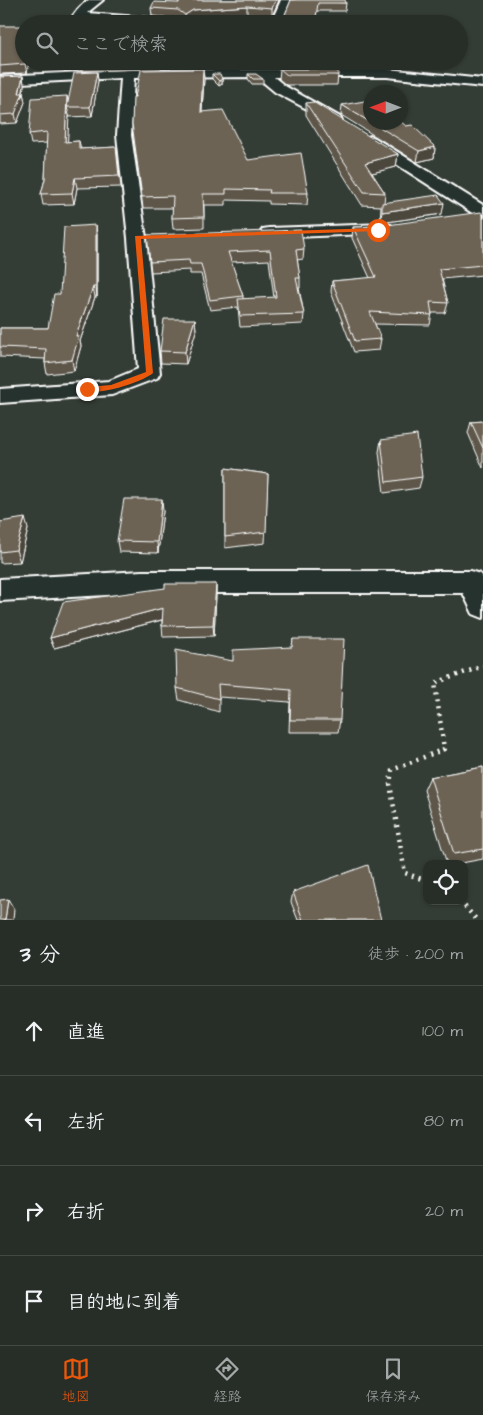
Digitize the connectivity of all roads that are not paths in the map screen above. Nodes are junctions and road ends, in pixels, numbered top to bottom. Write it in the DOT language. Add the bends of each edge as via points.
graph roads {
  1 [pos="97,0"];
  2 [pos="288,0"];
  3 [pos="80,15"];
  4 [pos="280,15"];
  5 [pos="205,70"];
  6 [pos="264,70"];
  7 [pos="324,70"];
  8 [pos="128,74"];
  9 [pos="0,80"];
  10 [pos="483,83"];
  11 [pos="477,215"];
  12 [pos="406,226"];
  13 [pos="256,234"];
  14 [pos="0,396"];
  15 [pos="0,590"];
  16 [pos="483,606"];
  1 -- 3 [label="street"];
  2 -- 4 [label="street"];
  5 -- 8 [label="street"];
  6 -- 11 [label="street" via="280,89 351,130"];
  7 -- 10 [label="street"];
  8 -- 9 [label="street"];
  8 -- 14 [label="street" via="124,135 147,237 150,373 112,388"];
  12 -- 13 [label="street" via="378,230"];
  15 -- 16 [label="street" via="142,582 470,582"];
}
